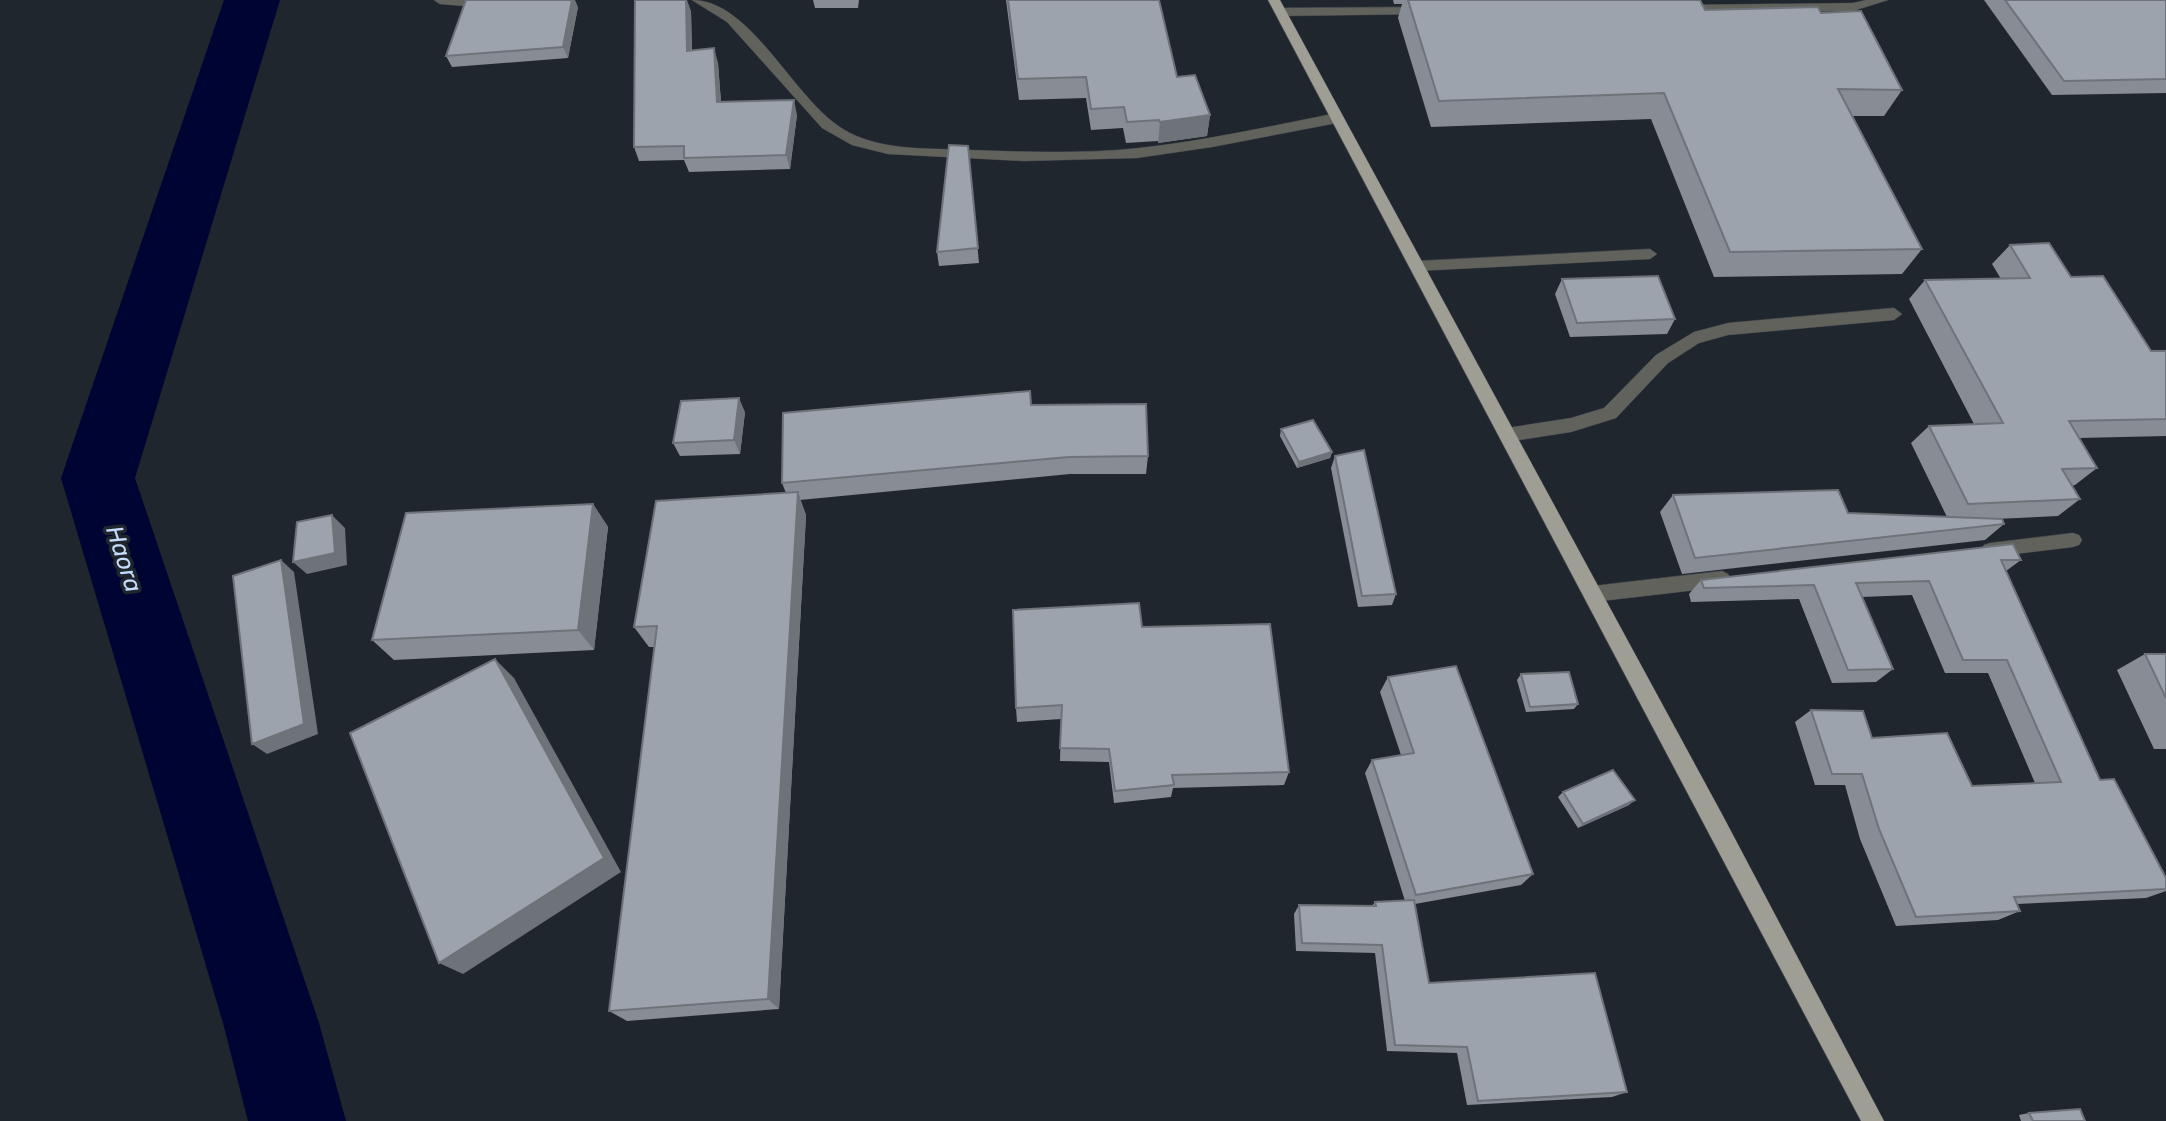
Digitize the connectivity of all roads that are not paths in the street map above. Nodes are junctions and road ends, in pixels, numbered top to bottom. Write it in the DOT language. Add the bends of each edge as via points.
graph roads {
  1 [pos="440,0"];
  2 [pos="698,0"];
  3 [pos="1882,0"];
  4 [pos="503,5"];
  5 [pos="1277,6"];
  6 [pos="1672,9"];
  7 [pos="1434,11"];
  8 [pos="1337,118"];
  9 [pos="1650,254"];
  10 [pos="1417,266"];
  11 [pos="1894,314"];
  12 [pos="1507,435"];
  13 [pos="2073,540"];
  14 [pos="1977,551"];
  15 [pos="1744,577"];
  16 [pos="1593,594"];
  17 [pos="1872,1121"];
  1 -- 4 [label="street"];
  2 -- 8 [label="street" via="732,19 839,135 877,148 1016,156 1101,155 1176,147"];
  3 -- 6 [label="street" via="1853,7"];
  5 -- 7 [label="street"];
  5 -- 8 [label="main road"];
  8 -- 10 [label="main road"];
  9 -- 10 [label="street"];
  10 -- 12 [label="main road"];
  11 -- 12 [label="street" via="1728,329 1694,338 1662,359 1609,413 1571,425"];
  12 -- 16 [label="main road"];
  13 -- 14 [label="street"];
  15 -- 16 [label="street"];
  16 -- 17 [label="main road"];
}
